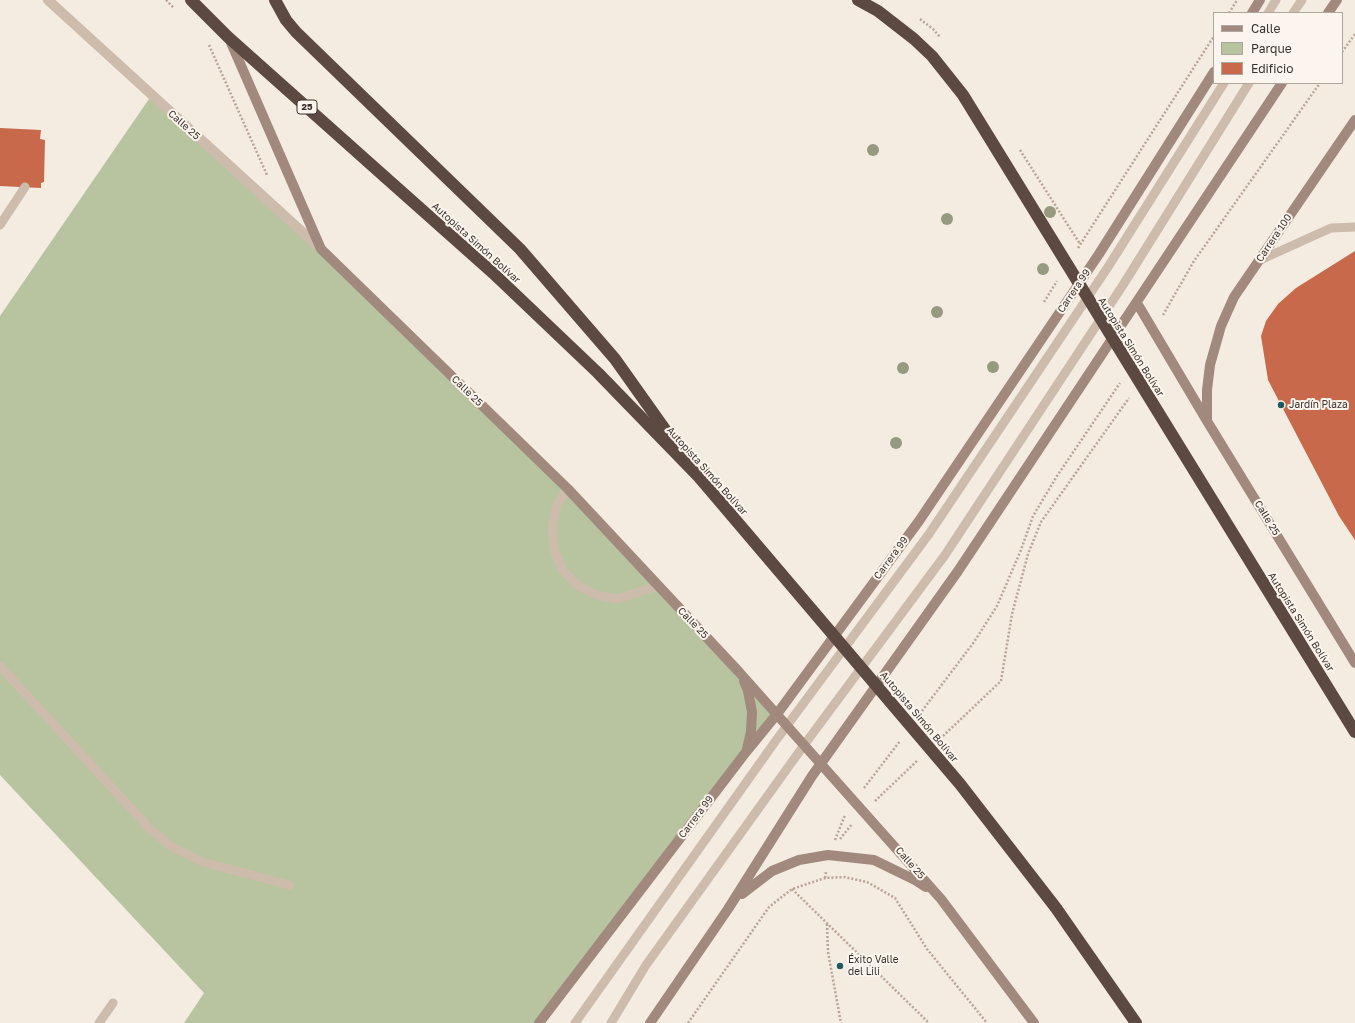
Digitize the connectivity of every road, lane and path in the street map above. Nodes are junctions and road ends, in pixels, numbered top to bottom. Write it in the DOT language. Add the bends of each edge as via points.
graph roads {
  1 [pos="48,0"];
  2 [pos="166,0"];
  3 [pos="191,0"];
  4 [pos="275,0"];
  5 [pos="858,0"];
  6 [pos="1237,0"];
  7 [pos="1260,0"];
  8 [pos="1276,0"];
  9 [pos="1302,0"];
  10 [pos="1337,0"];
  11 [pos="177,11"];
  12 [pos="1230,12"];
  13 [pos="1253,12"];
  14 [pos="1269,12"];
  15 [pos="1294,12"];
  16 [pos="1329,12"];
  17 [pos="1355,34"];
  18 [pos="228,37"];
  19 [pos="206,38"];
  20 [pos="1213,38"];
  21 [pos="1343,51"];
  22 [pos="1213,74"];
  23 [pos="1223,84"];
  24 [pos="1248,84"];
  25 [pos="1281,84"];
  26 [pos="1319,84"];
  27 [pos="1355,120"];
  28 [pos="270,182"];
  29 [pos="25,187"];
  30 [pos="0,226"];
  31 [pos="1355,227"];
  32 [pos="1080,244"];
  33 [pos="321,250"];
  34 [pos="1258,261"];
  35 [pos="1137,303"];
  36 [pos="1154,332"];
  37 [pos="1124,378"];
  38 [pos="1130,396"];
  39 [pos="1207,421"];
  40 [pos="699,476"];
  41 [pos="568,489"];
  42 [pos="658,586"];
  43 [pos="1355,664"];
  44 [pos="0,666"];
  45 [pos="739,672"];
  46 [pos="8,673"];
  47 [pos="0,679"];
  48 [pos="922,712"];
  49 [pos="777,714"];
  50 [pos="787,726"];
  51 [pos="1355,732"];
  52 [pos="902,737"];
  53 [pos="938,741"];
  54 [pos="804,745"];
  55 [pos="746,752"];
  56 [pos="921,757"];
  57 [pos="821,764"];
  58 [pos="855,800"];
  59 [pos="864,811"];
  60 [pos="828,855"];
  61 [pos="825,878"];
  62 [pos="289,885"];
  63 [pos="792,889"];
  64 [pos="941,899"];
  65 [pos="728,909"];
  66 [pos="826,924"];
  67 [pos="113,1003"];
  68 [pos="100,1023"];
  69 [pos="539,1023"];
  70 [pos="575,1023"];
  71 [pos="611,1023"];
  72 [pos="650,1023"];
  73 [pos="688,1023"];
  74 [pos="841,1023"];
  75 [pos="929,1023"];
  76 [pos="988,1023"];
  77 [pos="1034,1023"];
  78 [pos="1136,1023"];
  1 -- 33 [label="street, Calle 25"];
  2 -- 11 [label="path"];
  3 -- 18 [label="highway, Autopista Simón Bolívar / 25"];
  4 -- 40 [label="highway, bridge" via="283,16 296,32 520,249 615,359"];
  5 -- 51 [label="highway, Autopista Simón Bolívar, bridge" via="914,39 932,56 963,95"];
  6 -- 12 [label="path"];
  7 -- 13 [label="main road"];
  8 -- 14 [label="lane"];
  9 -- 15 [label="lane"];
  10 -- 16 [label="main road"];
  17 -- 21 [label="path"];
  18 -- 33 [label="main road, Calle 25"];
  18 -- 40 [label="highway, Autopista Simón Bolívar / 25, bridge" via="504,284 598,373"];
  19 -- 28 [label="path"];
  20 -- 32 [label="path"];
  22 -- 49 [label="main road, Carrera 99" via="1099,254 919,521"];
  23 -- 50 [label="lane" via="1108,267 929,534"];
  24 -- 54 [label="lane" via="1123,285 945,555"];
  25 -- 35 [label="main road"];
  26 -- 36 [label="path" via="1194,261"];
  27 -- 34 [label="main road, Carrera 100"];
  29 -- 30 [label="lane"];
  31 -- 34 [label="lane" via="1331,228"];
  33 -- 41 [label="main road, Calle 25"];
  34 -- 39 [label="main road, Carrera 100" via="1234,297 1221,326 1210,365"];
  35 -- 36 [label="main road, Calle 25"];
  35 -- 57 [label="main road" via="958,571"];
  36 -- 39 [label="main road, Calle 25"];
  37 -- 48 [label="path" via="1033,516 996,606 974,642"];
  38 -- 53 [label="path" via="1041,522 1028,554 1012,614 1001,681"];
  39 -- 43 [label="main road, Calle 25"];
  40 -- 78 [label="highway, Autopista Simón Bolívar, bridge" via="960,784 1056,908"];
  41 -- 42 [label="main road, Calle 25"];
  41 -- 42 [label="lane" via="557,504 552,528 554,550 562,569 577,585 596,595 617,599"];
  42 -- 45 [label="main road, Calle 25"];
  44 -- 46 [label="lane"];
  45 -- 49 [label="main road, Calle 25"];
  45 -- 55 [label="main road" via="748,691 752,712"];
  46 -- 47 [label="lane"];
  46 -- 62 [label="lane" via="148,828 172,848 203,862"];
  49 -- 50 [label="main road, Calle 25"];
  49 -- 55 [label="main road, Carrera 99"];
  50 -- 54 [label="main road, Calle 25"];
  50 -- 70 [label="lane"];
  52 -- 58 [label="path"];
  54 -- 57 [label="main road, Calle 25"];
  54 -- 71 [label="lane" via="646,965"];
  55 -- 69 [label="main road, Carrera 99"];
  56 -- 59 [label="path"];
  57 -- 58 [label="main road, Calle 25"];
  57 -- 65 [label="main road"];
  58 -- 59 [label="main road, Calle 25"];
  58 -- 60 [label="path" via="846,812"];
  59 -- 60 [label="path"];
  59 -- 64 [label="main road, Calle 25"];
  60 -- 61 [label="path"];
  60 -- 64 [label="main road" via="874,860 915,880"];
  60 -- 65 [label="main road" via="799,860 772,871 748,888"];
  61 -- 63 [label="path"];
  61 -- 76 [label="path" via="844,877 867,882 895,898 927,949"];
  63 -- 66 [label="path"];
  63 -- 73 [label="path" via="769,907"];
  64 -- 77 [label="main road, Calle 25"];
  65 -- 72 [label="main road"];
  66 -- 74 [label="path" via="828,952"];
  66 -- 75 [label="path"];
  67 -- 68 [label="lane"];
}
